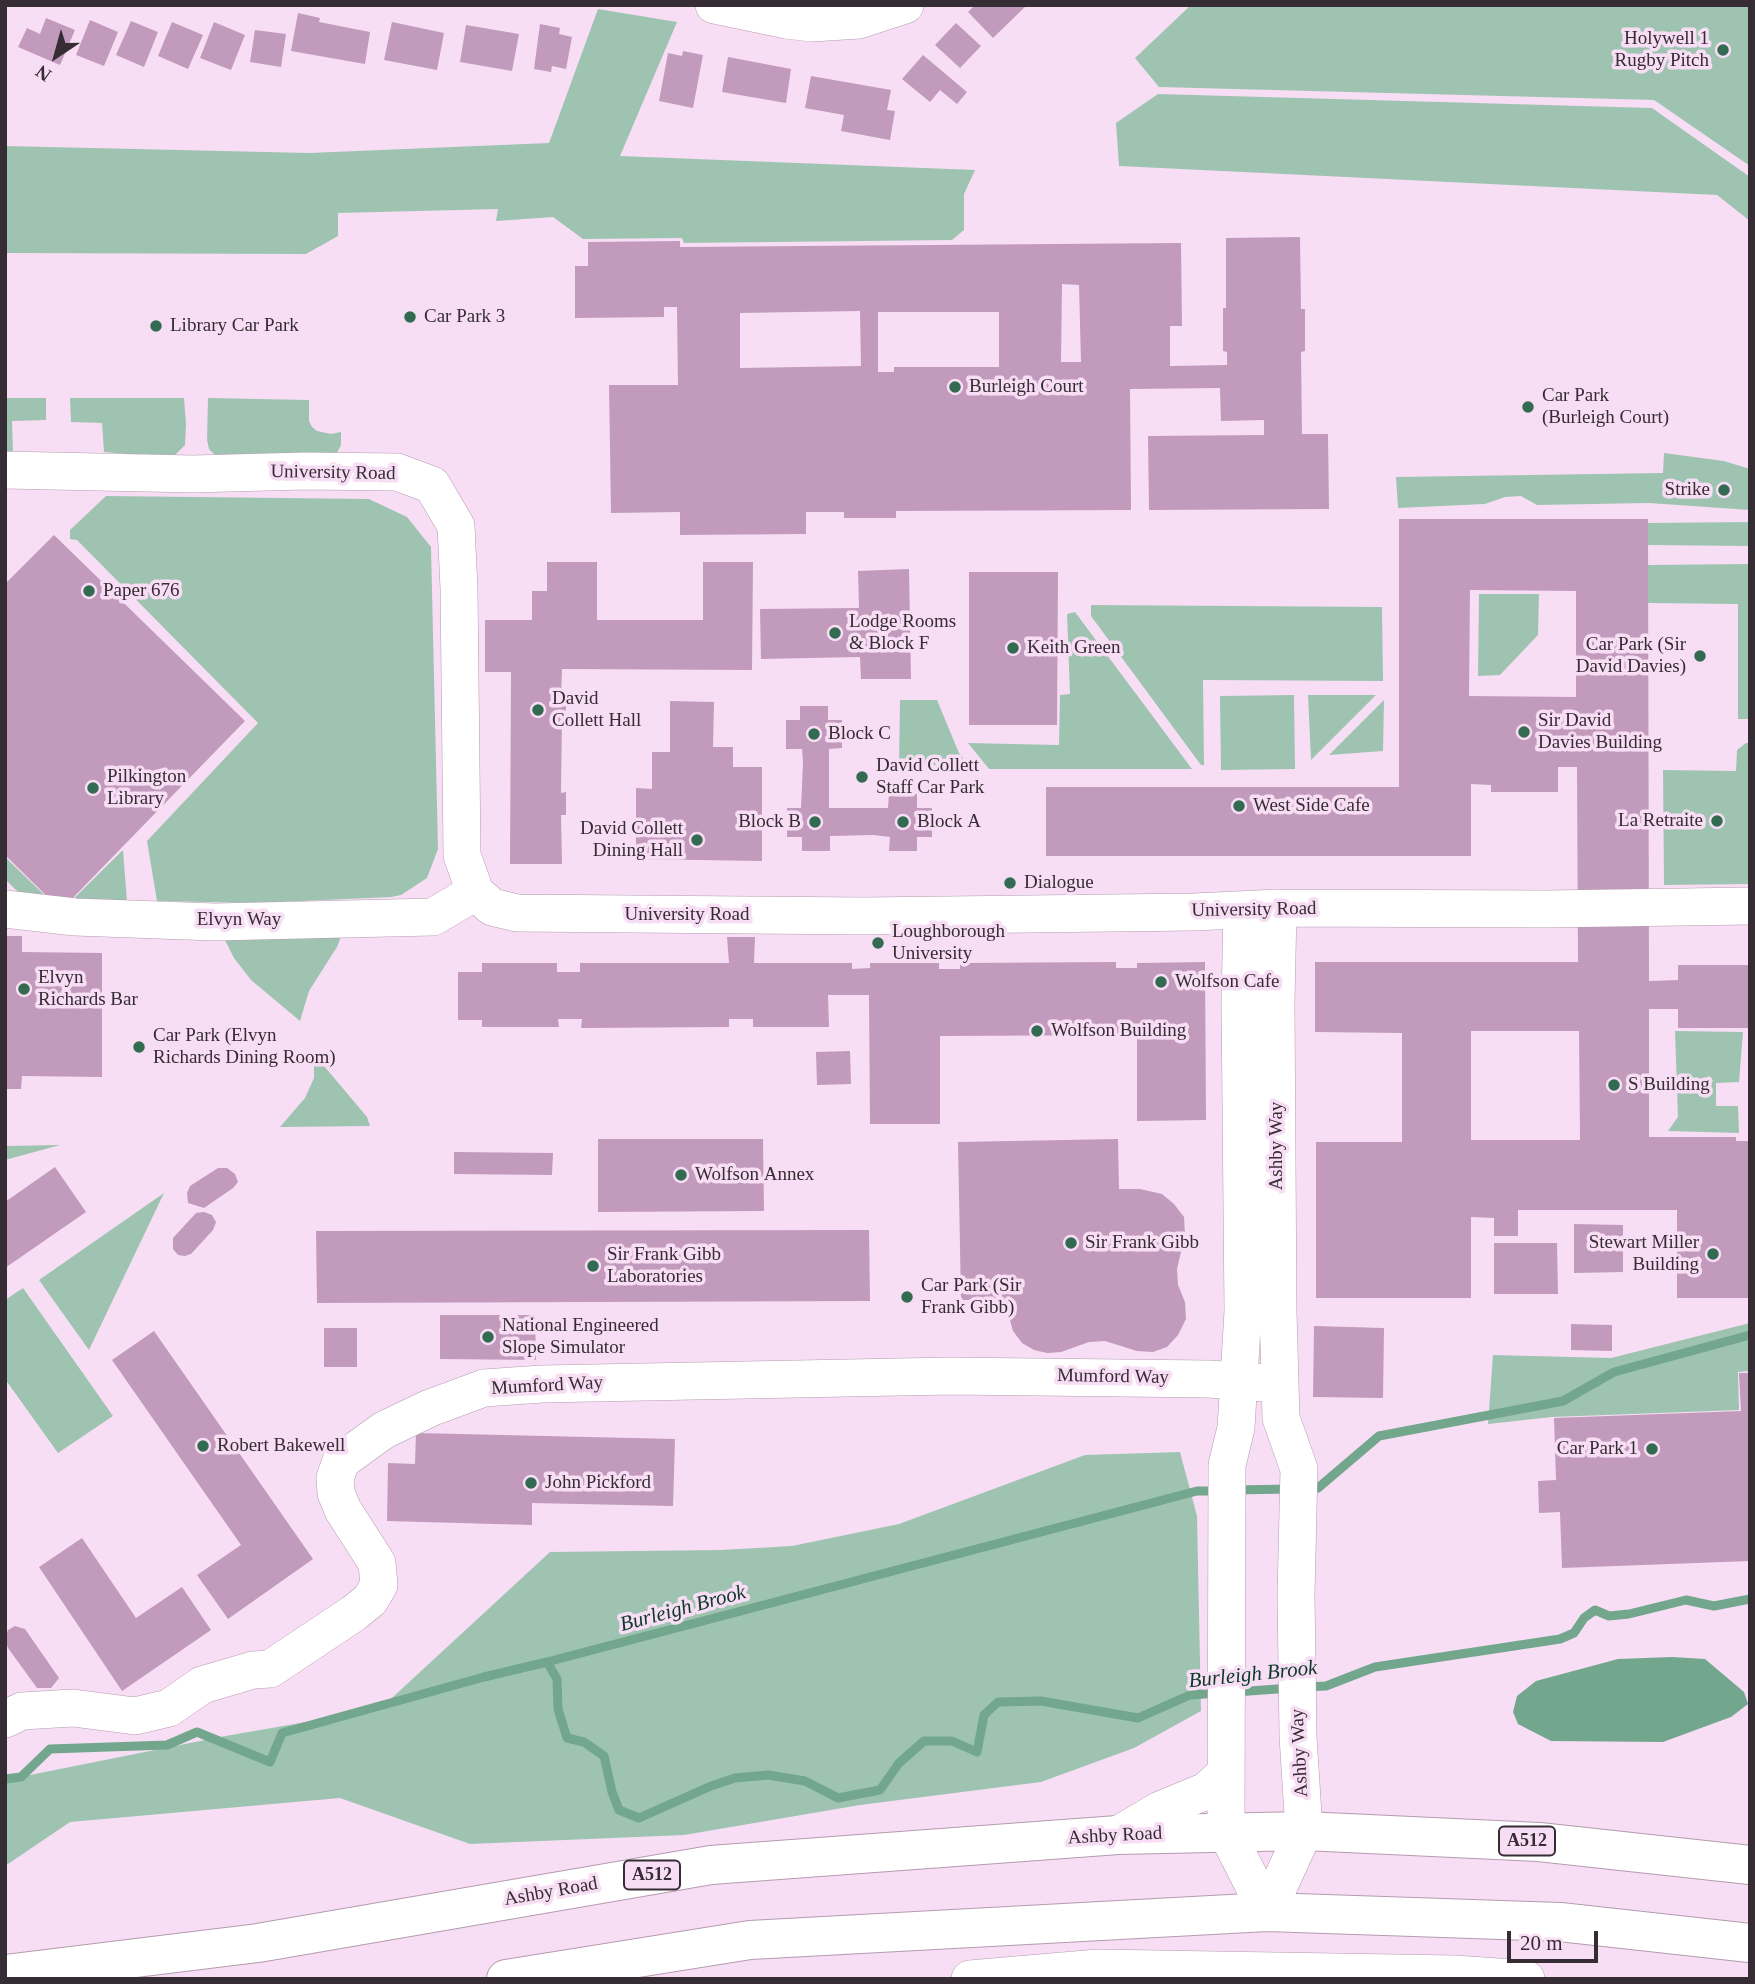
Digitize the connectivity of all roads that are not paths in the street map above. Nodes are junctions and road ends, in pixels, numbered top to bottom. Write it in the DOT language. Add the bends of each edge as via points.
graph roads {
  1 [pos="714,5"];
  2 [pos="905,5"];
  3 [pos="5,470"];
  4 [pos="5,883"];
  5 [pos="475,892"];
  6 [pos="1750,906"];
  7 [pos="1278,908"];
  8 [pos="5,909"];
  9 [pos="1242,910"];
  10 [pos="46,913"];
  11 [pos="1240,1381"];
  12 [pos="1280,1384"];
  13 [pos="5,1719"];
  14 [pos="1226,1773"];
  15 [pos="1226,1831"];
  16 [pos="1304,1831"];
  17 [pos="1118,1835"];
  18 [pos="1750,1848"];
  19 [pos="1686,1857"];
  20 [pos="1750,1865"];
  21 [pos="1267,1912"];
  22 [pos="1750,1942"];
  23 [pos="5,1974"];
  24 [pos="506,1979"];
  25 [pos="971,1979"];
  26 [pos="1526,1979"];
  1 -- 2 [label="street" via="825,23 859,20"];
  3 -- 5 [label="street, University Road" via="397,472 432,485 456,526 463,855"];
  4 -- 10 [label="street, Elvyn Way"];
  5 -- 9 [label="street, University Road" via="492,907 517,913 863,916"];
  5 -- 10 [label="street, Elvyn Way" via="433,918 215,922"];
  6 -- 7 [label="street, University Road"];
  7 -- 9 [label="street, University Road"];
  7 -- 12 [label="street, Ashby Way"];
  8 -- 10 [label="street"];
  9 -- 11 [label="street, Ashby Way"];
  11 -- 12 [label="street"];
  11 -- 13 [label="street, Mumford Way" via="950,1376 484,1388 384,1430 341,1461 336,1493 377,1563 379,1585 370,1600 344,1620 270,1669 202,1685 169,1708 135,1716 73,1708 22,1711"];
  11 -- 14 [label="street, Ashby Way" via="1227,1465"];
  12 -- 16 [label="street, Ashby Way" via="1281,1418 1299,1469 1297,1669"];
  14 -- 15 [label="street, Ashby Way"];
  14 -- 17 [label="street" via="1206,1791 1160,1810"];
  15 -- 16 [label="main road, Ashby Road / A512"];
  15 -- 17 [label="main road, Ashby Road / A512"];
  15 -- 21 [label="street"];
  16 -- 19 [label="main road, Ashby Road / A512" via="1539,1842"];
  16 -- 21 [label="street"];
  17 -- 23 [label="main road, Ashby Road / A512" via="711,1865 258,1943"];
  18 -- 19 [label="street"];
  19 -- 20 [label="main road, Ashby Road / A512"];
  21 -- 22 [label="main road" via="1560,1922"];
  21 -- 24 [label="main road" via="750,1940"];
  25 -- 26 [label="street" via="1098,1968"];
}
